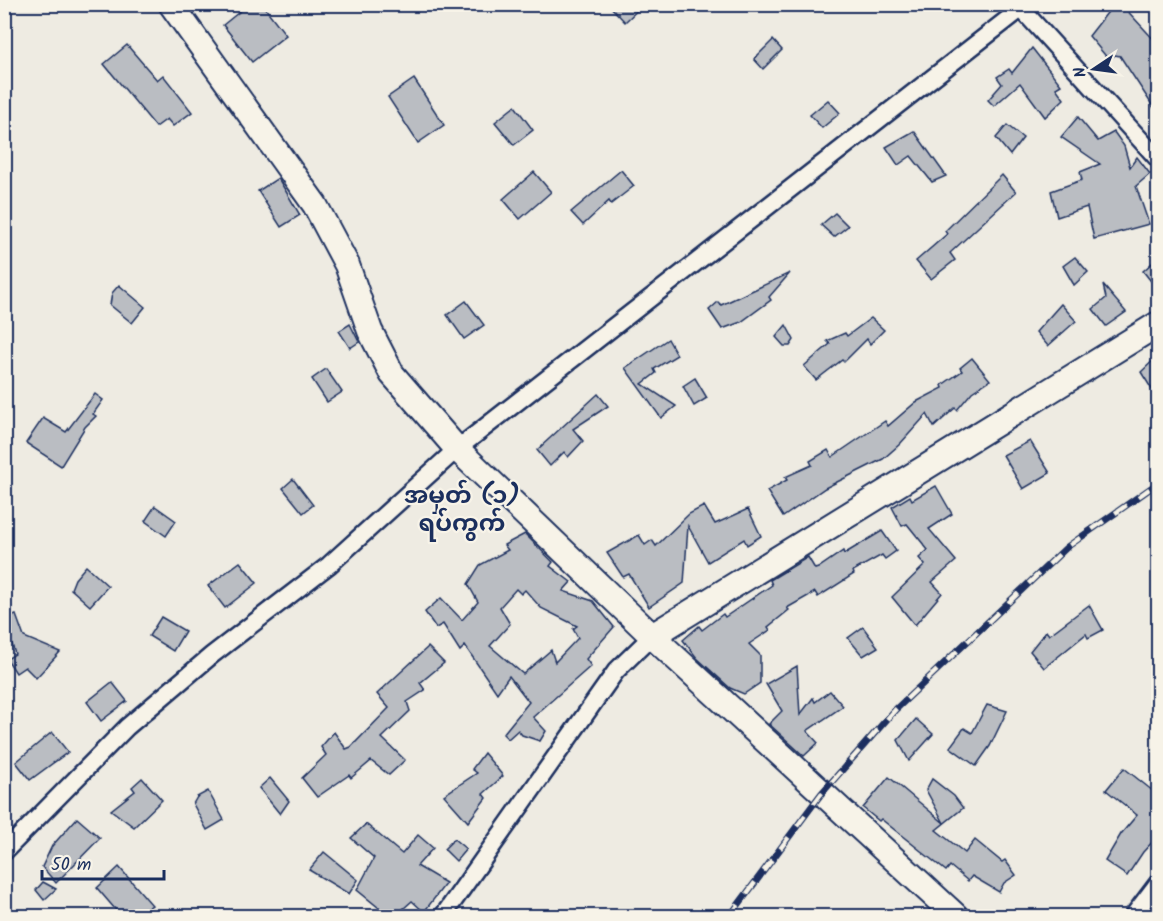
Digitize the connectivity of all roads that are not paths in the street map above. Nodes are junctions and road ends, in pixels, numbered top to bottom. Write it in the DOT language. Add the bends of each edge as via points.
graph roads {
  1 [pos="171,4"];
  2 [pos="1022,6"];
  3 [pos="1158,159"];
  4 [pos="1158,324"];
  5 [pos="458,449"];
  6 [pos="652,636"];
  7 [pos="4,852"];
  8 [pos="1158,884"];
  9 [pos="443,916"];
  10 [pos="956,916"];
  11 [pos="1133,916"];
  1 -- 5 [label="main road" via="315,205 347,264 370,331 392,374"];
  2 -- 3 [label="street"];
  2 -- 5 [label="street"];
  4 -- 6 [label="main road"];
  5 -- 6 [label="main road"];
  5 -- 7 [label="street" via="329,565 127,727"];
  6 -- 9 [label="street" via="616,670"];
  6 -- 10 [label="main road"];
  8 -- 11 [label="street"];
}
